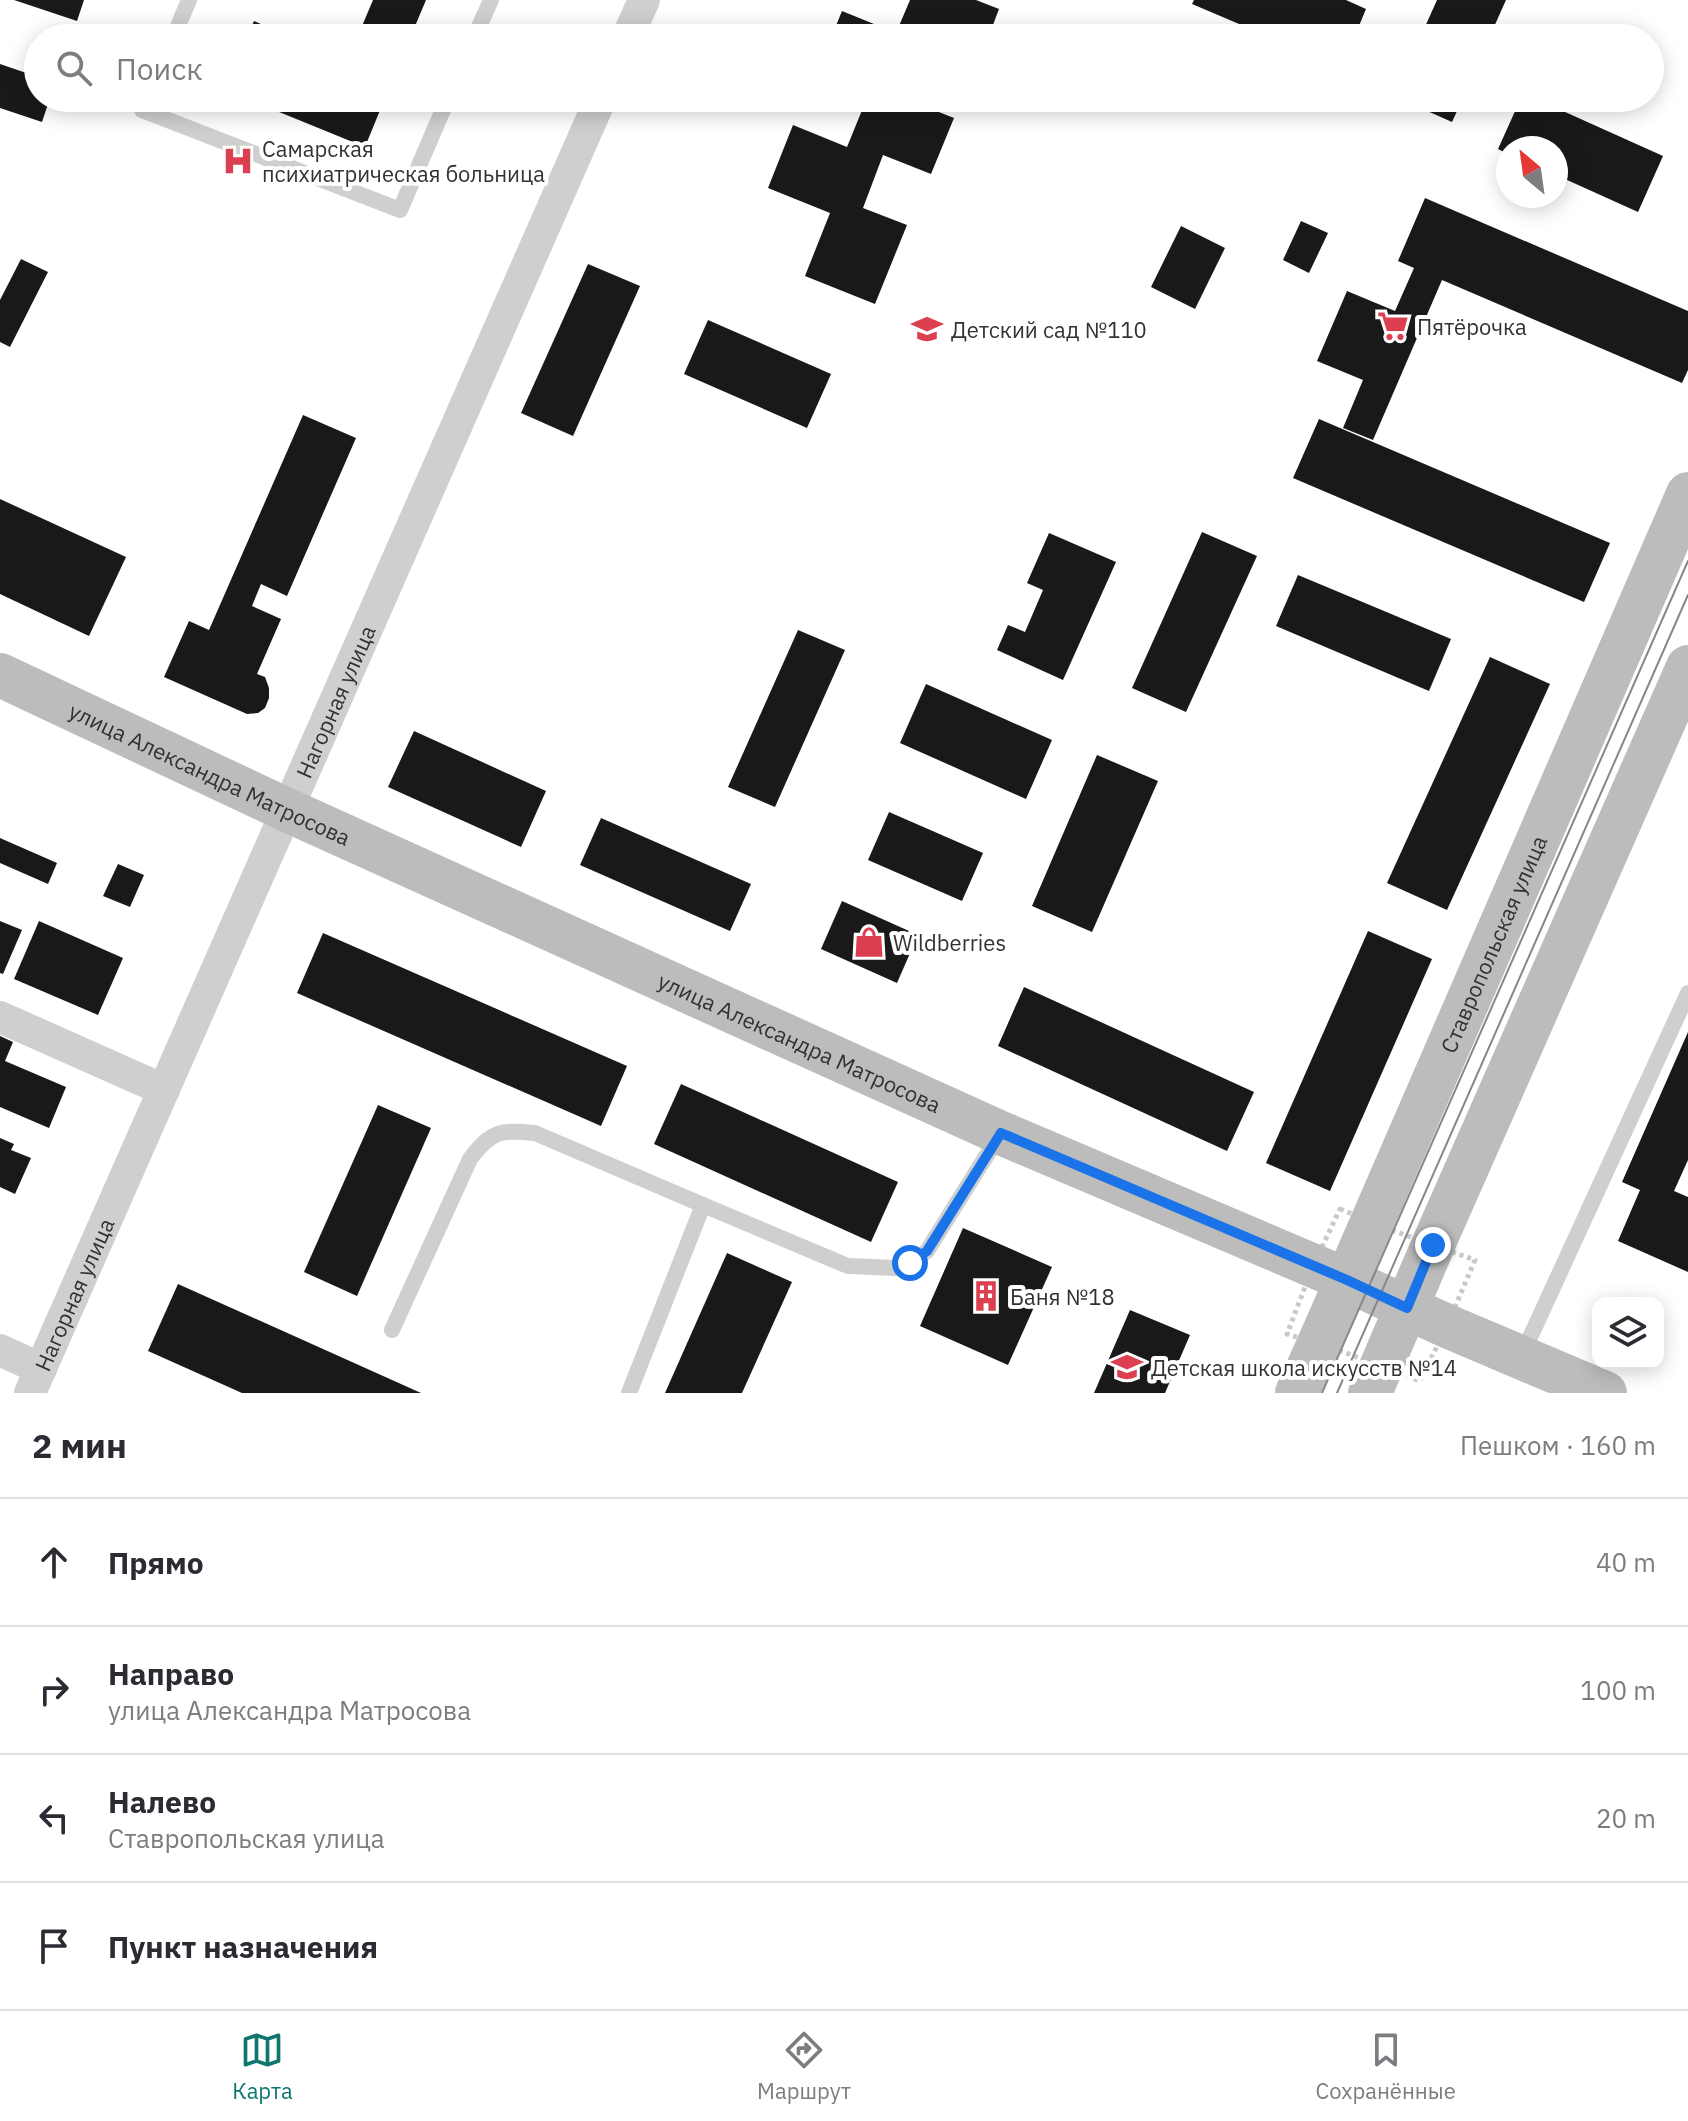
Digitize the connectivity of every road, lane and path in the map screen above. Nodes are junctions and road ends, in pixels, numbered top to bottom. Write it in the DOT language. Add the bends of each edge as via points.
graph roads {
  1 [pos="189,0"];
  2 [pos="491,0"];
  3 [pos="644,0"];
  4 [pos="179,24"];
  5 [pos="480,24"];
  6 [pos="633,24"];
  7 [pos="147,112"];
  8 [pos="442,112"];
  9 [pos="595,112"];
  10 [pos="1688,494"];
  11 [pos="1688,667"];
  12 [pos="0,675"];
  13 [pos="287,810"];
  14 [pos="1688,993"];
  15 [pos="0,1017"];
  16 [pos="164,1090"];
  17 [pos="1001,1133"];
  18 [pos="703,1205"];
  19 [pos="1347,1280"];
  20 [pos="1407,1308"];
  21 [pos="392,1330"];
  22 [pos="0,1350"];
  23 [pos="1522,1357"];
  24 [pos="35,1381"];
  25 [pos="629,1393"];
  26 [pos="1297,1393"];
  27 [pos="1370,1393"];
  28 [pos="1605,1393"];
  1 -- 4 [label="lane"];
  2 -- 5 [label="lane"];
  3 -- 6 [label="street"];
  7 -- 8 [label="lane" via="400,210"];
  9 -- 13 [label="street, Нагорная улица"];
  10 -- 19 [label="street, Ставропольская улица"];
  11 -- 20 [label="street"];
  12 -- 13 [label="street, улица Александра Матросова"];
  13 -- 16 [label="street, Нагорная улица"];
  13 -- 17 [label="street, улица Александра Матросова"];
  14 -- 23 [label="lane"];
  15 -- 16 [label="street"];
  16 -- 24 [label="street, Нагорная улица"];
  17 -- 18 [label="lane" via="927,1251 896,1268 848,1266"];
  17 -- 19 [label="street, улица Александра Матросова"];
  18 -- 21 [label="lane" via="535,1133 508,1130 494,1135 470,1159"];
  18 -- 25 [label="lane"];
  19 -- 20 [label="street, улица Александра Матросова"];
  19 -- 26 [label="street, Ставропольская улица"];
  20 -- 23 [label="street, улица Александра Матросова"];
  20 -- 27 [label="street"];
  22 -- 24 [label="street"];
  23 -- 28 [label="street, улица Александра Матросова"];
}
